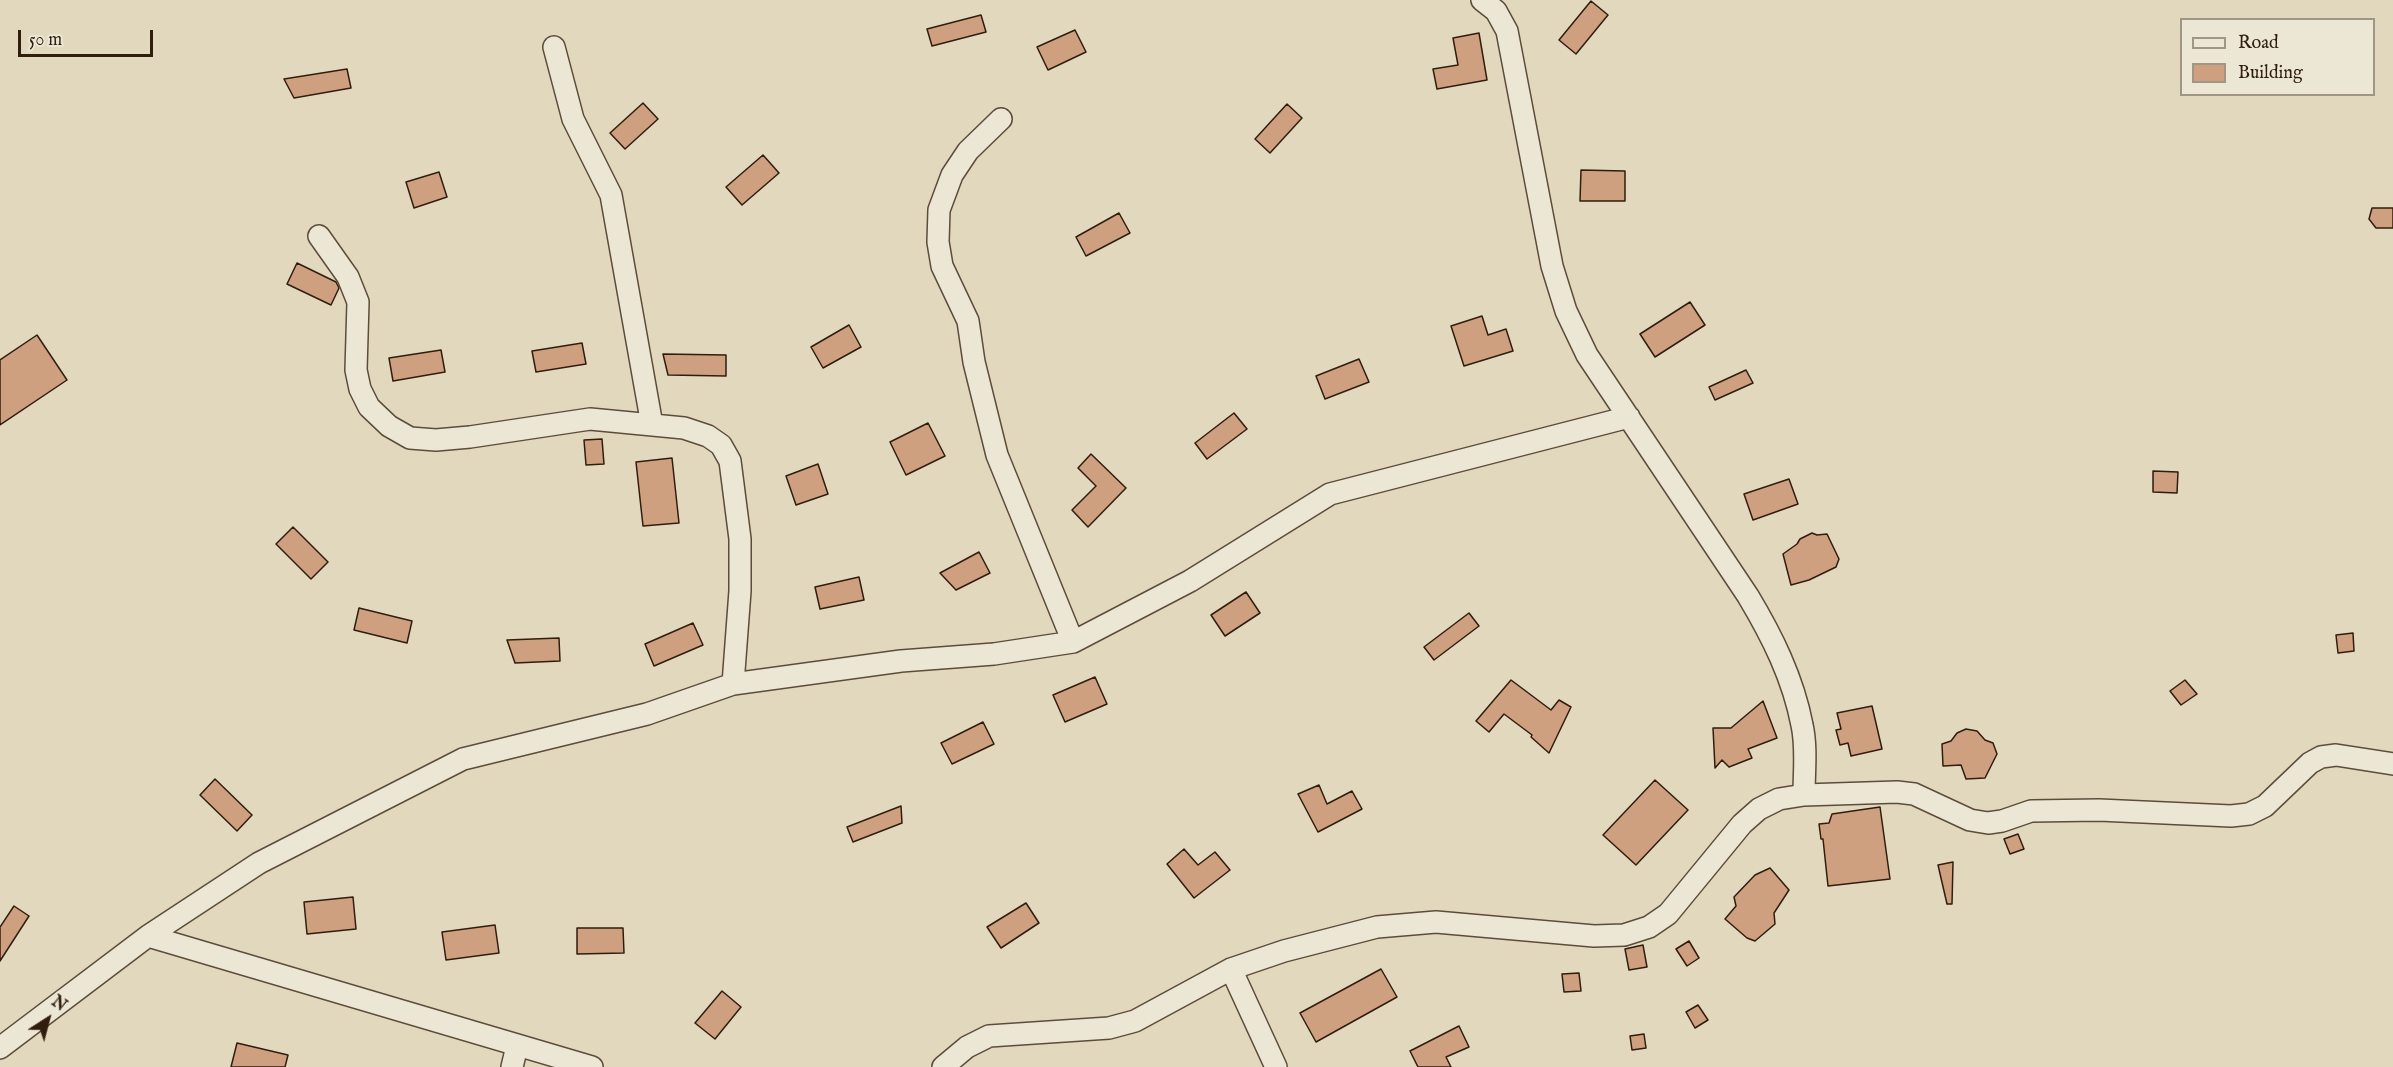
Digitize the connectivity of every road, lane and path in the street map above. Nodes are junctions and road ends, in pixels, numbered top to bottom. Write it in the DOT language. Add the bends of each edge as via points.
graph roads {
  1 [pos="1482,0"];
  2 [pos="554,47"];
  3 [pos="1000,119"];
  4 [pos="319,236"];
  5 [pos="1629,417"];
  6 [pos="652,425"];
  7 [pos="1073,642"];
  8 [pos="733,684"];
  9 [pos="2393,764"];
  10 [pos="1804,795"];
  11 [pos="148,936"];
  12 [pos="1232,969"];
  13 [pos="517,1046"];
  14 [pos="0,1048"];
  15 [pos="512,1067"];
  16 [pos="592,1067"];
  17 [pos="943,1067"];
  18 [pos="1276,1067"];
  1 -- 5 [label="street" via="1496,11 1508,31 1552,266 1566,311 1587,355"];
  2 -- 6 [label="street" via="573,119 611,195"];
  3 -- 7 [label="street" via="968,151 952,175 939,210 938,242 942,266 968,321 997,455"];
  4 -- 6 [label="street" via="348,277 358,302 356,370 360,389 369,407 389,426 410,438 470,437 590,419"];
  5 -- 7 [label="street" via="1330,494 1190,581"];
  5 -- 10 [label="street" via="1772,636 1803,726"];
  6 -- 8 [label="street" via="684,428 708,436 722,445 730,461 740,539"];
  7 -- 8 [label="street"];
  8 -- 11 [label="street" via="647,714 463,759 259,863"];
  9 -- 10 [label="street" via="2336,755 2321,757 2265,806 2250,814 2231,816 2031,811 1988,823 1970,820 1914,794"];
  10 -- 12 [label="street" via="1779,799 1759,808 1668,914 1641,930 1594,936 1436,922 1407,923 1284,951"];
  11 -- 13 [label="street"];
  11 -- 14 [label="street"];
  12 -- 17 [label="street" via="1135,1021 1109,1028 989,1036 967,1047"];
  12 -- 18 [label="street"];
  13 -- 15 [label="street"];
  13 -- 16 [label="street"];
}
